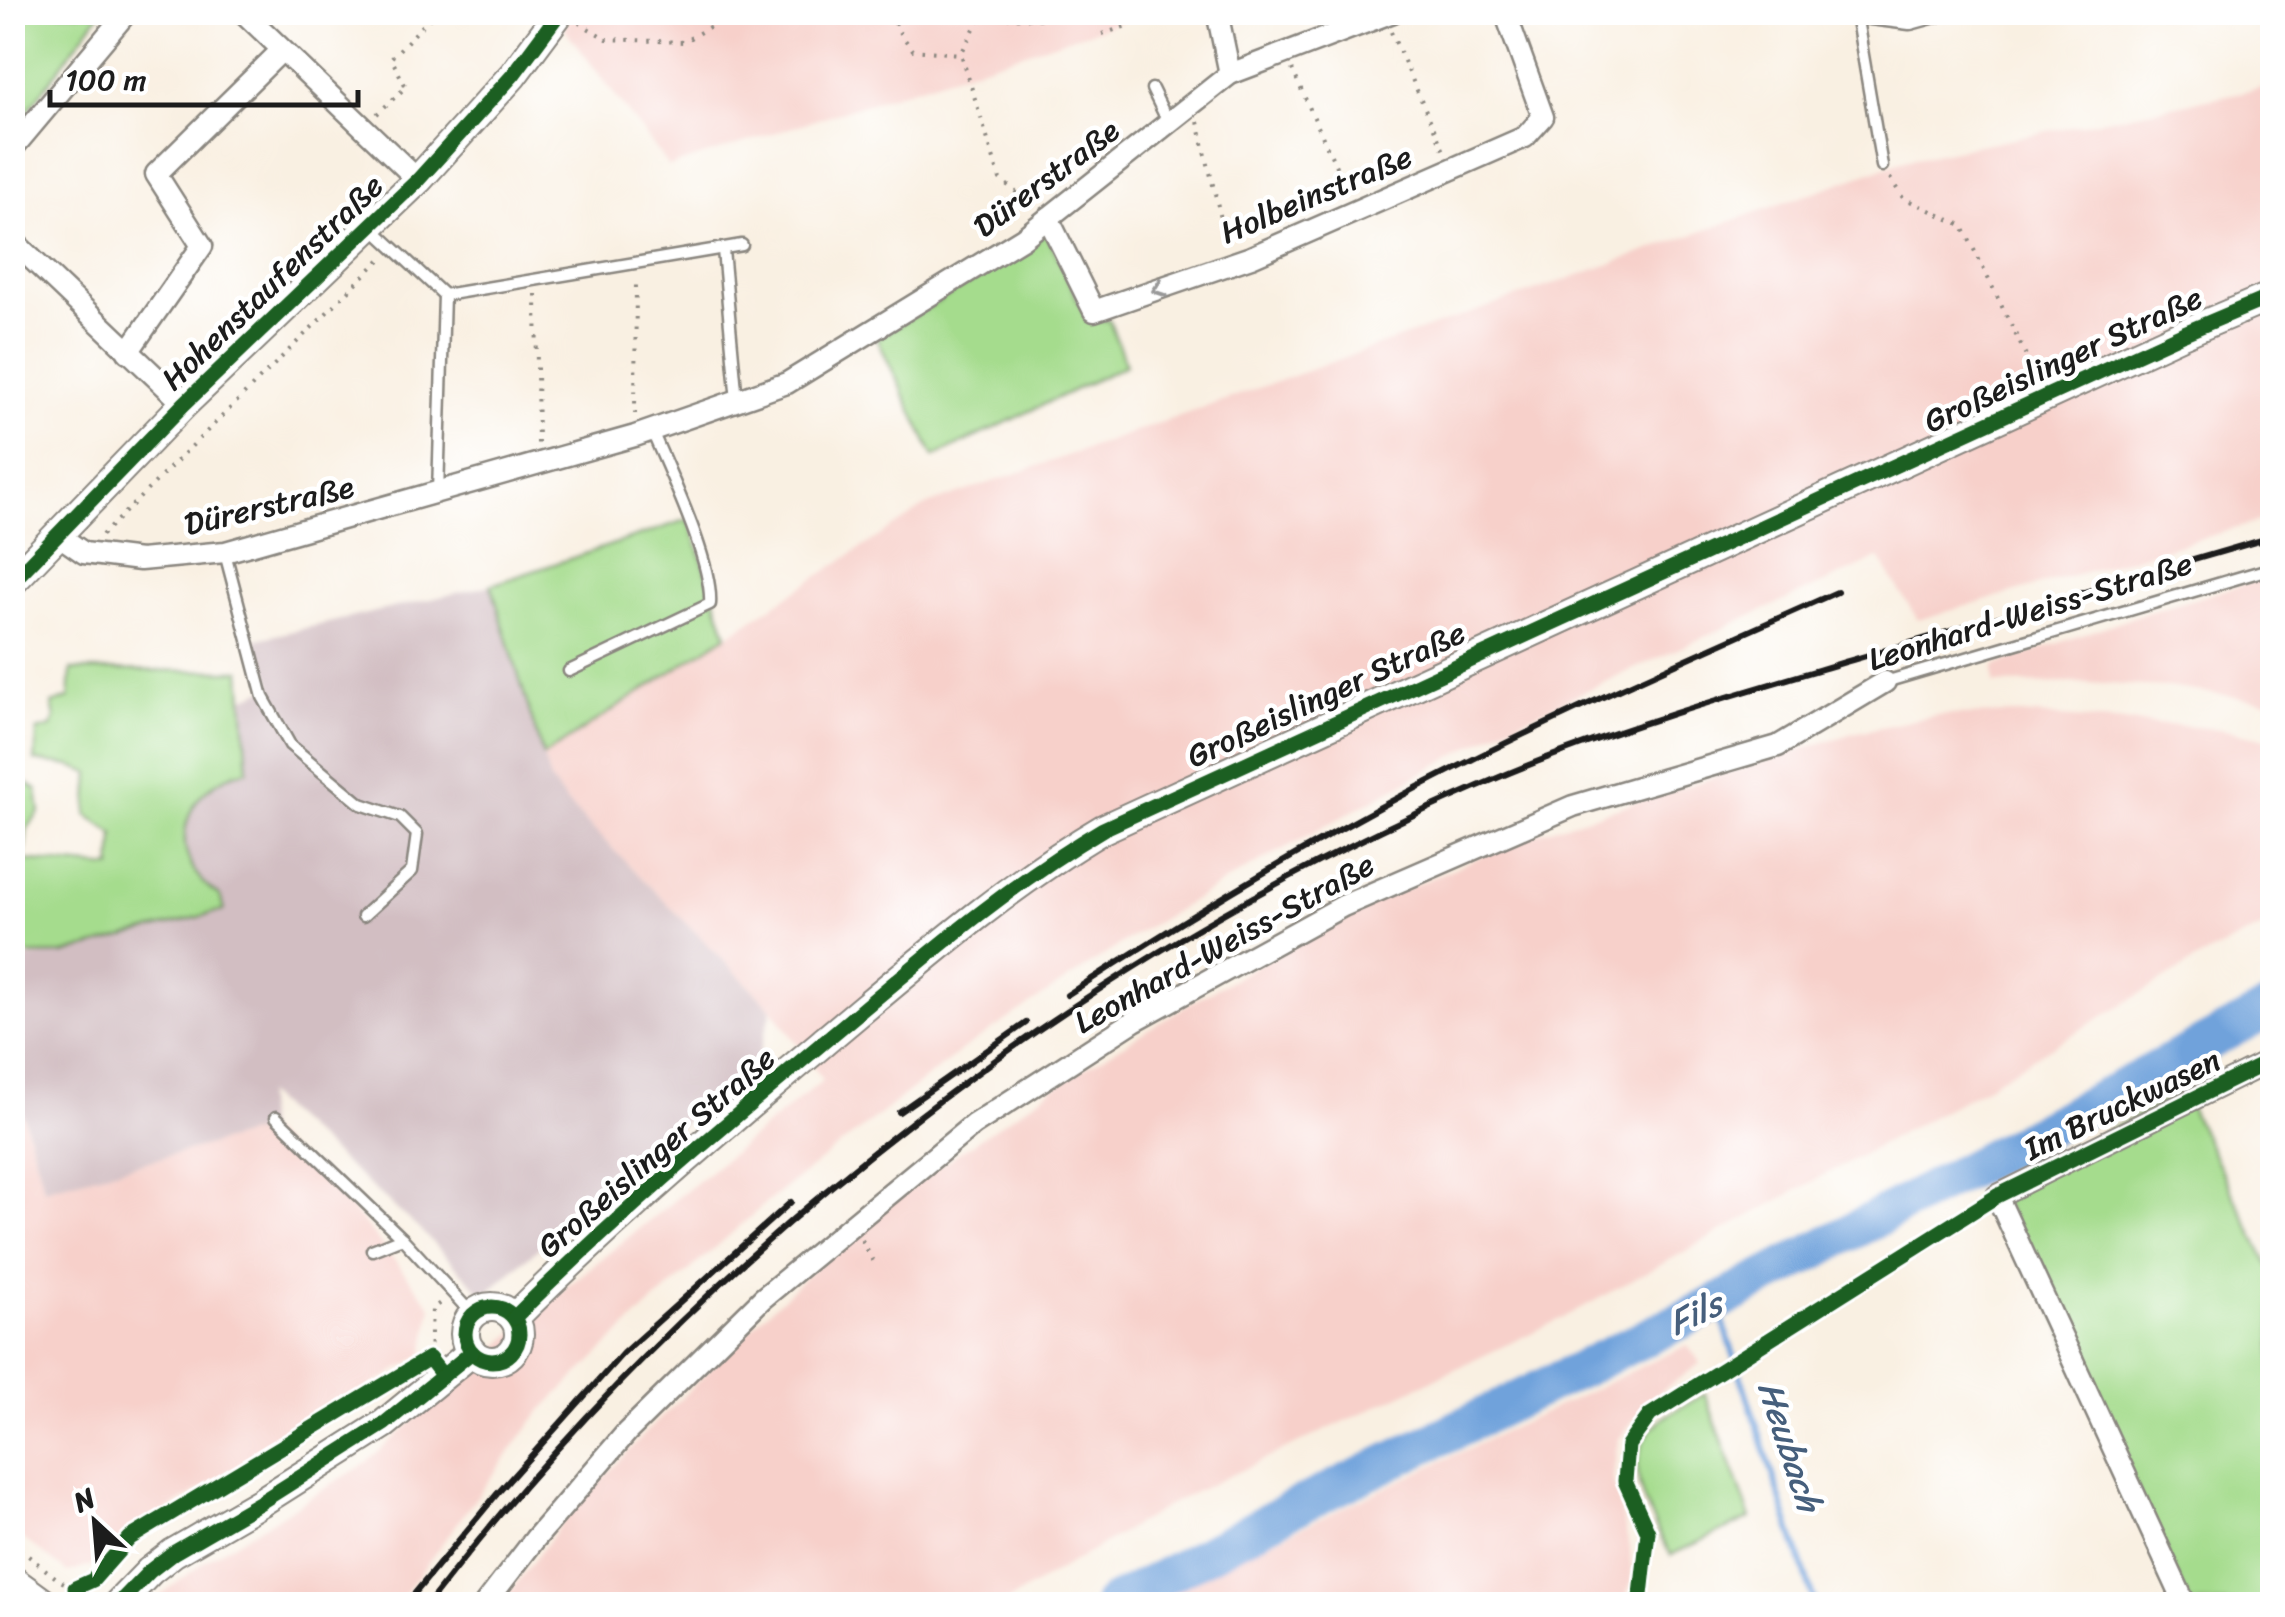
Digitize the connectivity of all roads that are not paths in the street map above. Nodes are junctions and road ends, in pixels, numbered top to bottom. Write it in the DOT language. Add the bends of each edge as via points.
graph roads {
  1 [pos="126,12"];
  2 [pos="243,12"];
  3 [pos="1217,12"];
  4 [pos="1505,12"];
  5 [pos="1935,12"];
  6 [pos="1856,13"];
  7 [pos="1389,14"];
  8 [pos="568,17"];
  9 [pos="281,51"];
  10 [pos="1230,74"];
  11 [pos="1152,89"];
  12 [pos="1168,123"];
  13 [pos="12,149"];
  14 [pos="1882,166"];
  15 [pos="418,180"];
  16 [pos="1048,218"];
  17 [pos="368,225"];
  18 [pos="12,240"];
  19 [pos="742,245"];
  20 [pos="723,250"];
  21 [pos="444,295"];
  22 [pos="2272,296"];
  23 [pos="128,352"];
  24 [pos="737,401"];
  25 [pos="184,404"];
  26 [pos="643,433"];
  27 [pos="438,493"];
  28 [pos="58,535"];
  29 [pos="224,552"];
  30 [pos="2272,568"];
  31 [pos="12,582"];
  32 [pos="569,671"];
  33 [pos="1885,682"];
  34 [pos="363,916"];
  35 [pos="2272,1060"];
  36 [pos="276,1117"];
  37 [pos="402,1238"];
  38 [pos="372,1250"];
  39 [pos="473,1315"];
  40 [pos="514,1318"];
  41 [pos="472,1352"];
  42 [pos="12,1580"];
  43 [pos="46,1604"];
  44 [pos="118,1604"];
  45 [pos="486,1604"];
  46 [pos="2185,1604"];
  1 -- 13 [label="street"];
  2 -- 9 [label="street"];
  3 -- 10 [label="street"];
  4 -- 16 [label="street, Holbeinstraße, one-way" via="1544,117 1525,137 1241,260 1094,311"];
  5 -- 6 [label="street" via="1910,19"];
  6 -- 14 [label="lane"];
  7 -- 10 [label="street, Dürerstraße"];
  8 -- 15 [label="main road, Hohenstaufenstraße"];
  9 -- 15 [label="street"];
  9 -- 23 [label="street" via="156,174 202,246"];
  10 -- 12 [label="street, Dürerstraße"];
  11 -- 12 [label="lane"];
  12 -- 16 [label="street, Dürerstraße"];
  15 -- 17 [label="main road, Hohenstaufenstraße"];
  16 -- 24 [label="street, Dürerstraße" via="787,383"];
  17 -- 21 [label="lane"];
  17 -- 25 [label="main road, Hohenstaufenstraße"];
  18 -- 23 [label="street"];
  19 -- 20 [label="lane"];
  20 -- 21 [label="lane"];
  20 -- 24 [label="lane"];
  21 -- 27 [label="lane"];
  22 -- 40 [label="main road, Großeislinger Straße" via="1150,804 1064,852 952,934 667,1172"];
  23 -- 25 [label="street"];
  24 -- 26 [label="street, Dürerstraße"];
  25 -- 28 [label="main road, Hohenstaufenstraße"];
  26 -- 27 [label="street, Dürerstraße"];
  26 -- 32 [label="lane" via="689,519 710,604"];
  27 -- 29 [label="street, Dürerstraße"];
  28 -- 29 [label="street, Dürerstraße" via="84,552 140,560"];
  28 -- 31 [label="main road, Hohenstaufenstraße"];
  29 -- 34 [label="lane" via="262,697 290,745 360,804 400,817 417,834 412,872"];
  30 -- 33 [label="lane, Leonhard-Weiss-Straße"];
  33 -- 45 [label="street, Leonhard-Weiss-Straße" via="1778,746 1574,806 1342,906 1117,1032 973,1125 764,1298 627,1432"];
  35 -- 46 [label="street, Im Bruckwasen" via="1997,1196"];
  36 -- 37 [label="lane"];
  37 -- 38 [label="lane"];
  37 -- 39 [label="lane"];
  39 -- 40 [label="main road" via="490,1307"];
  39 -- 41 [label="main road" via="465,1337"];
  40 -- 41 [label="main road" via="519,1333 509,1354 486,1360"];
  41 -- 44 [label="main road" via="384,1424 172,1552"];
  42 -- 43 [label="main road"];
}
